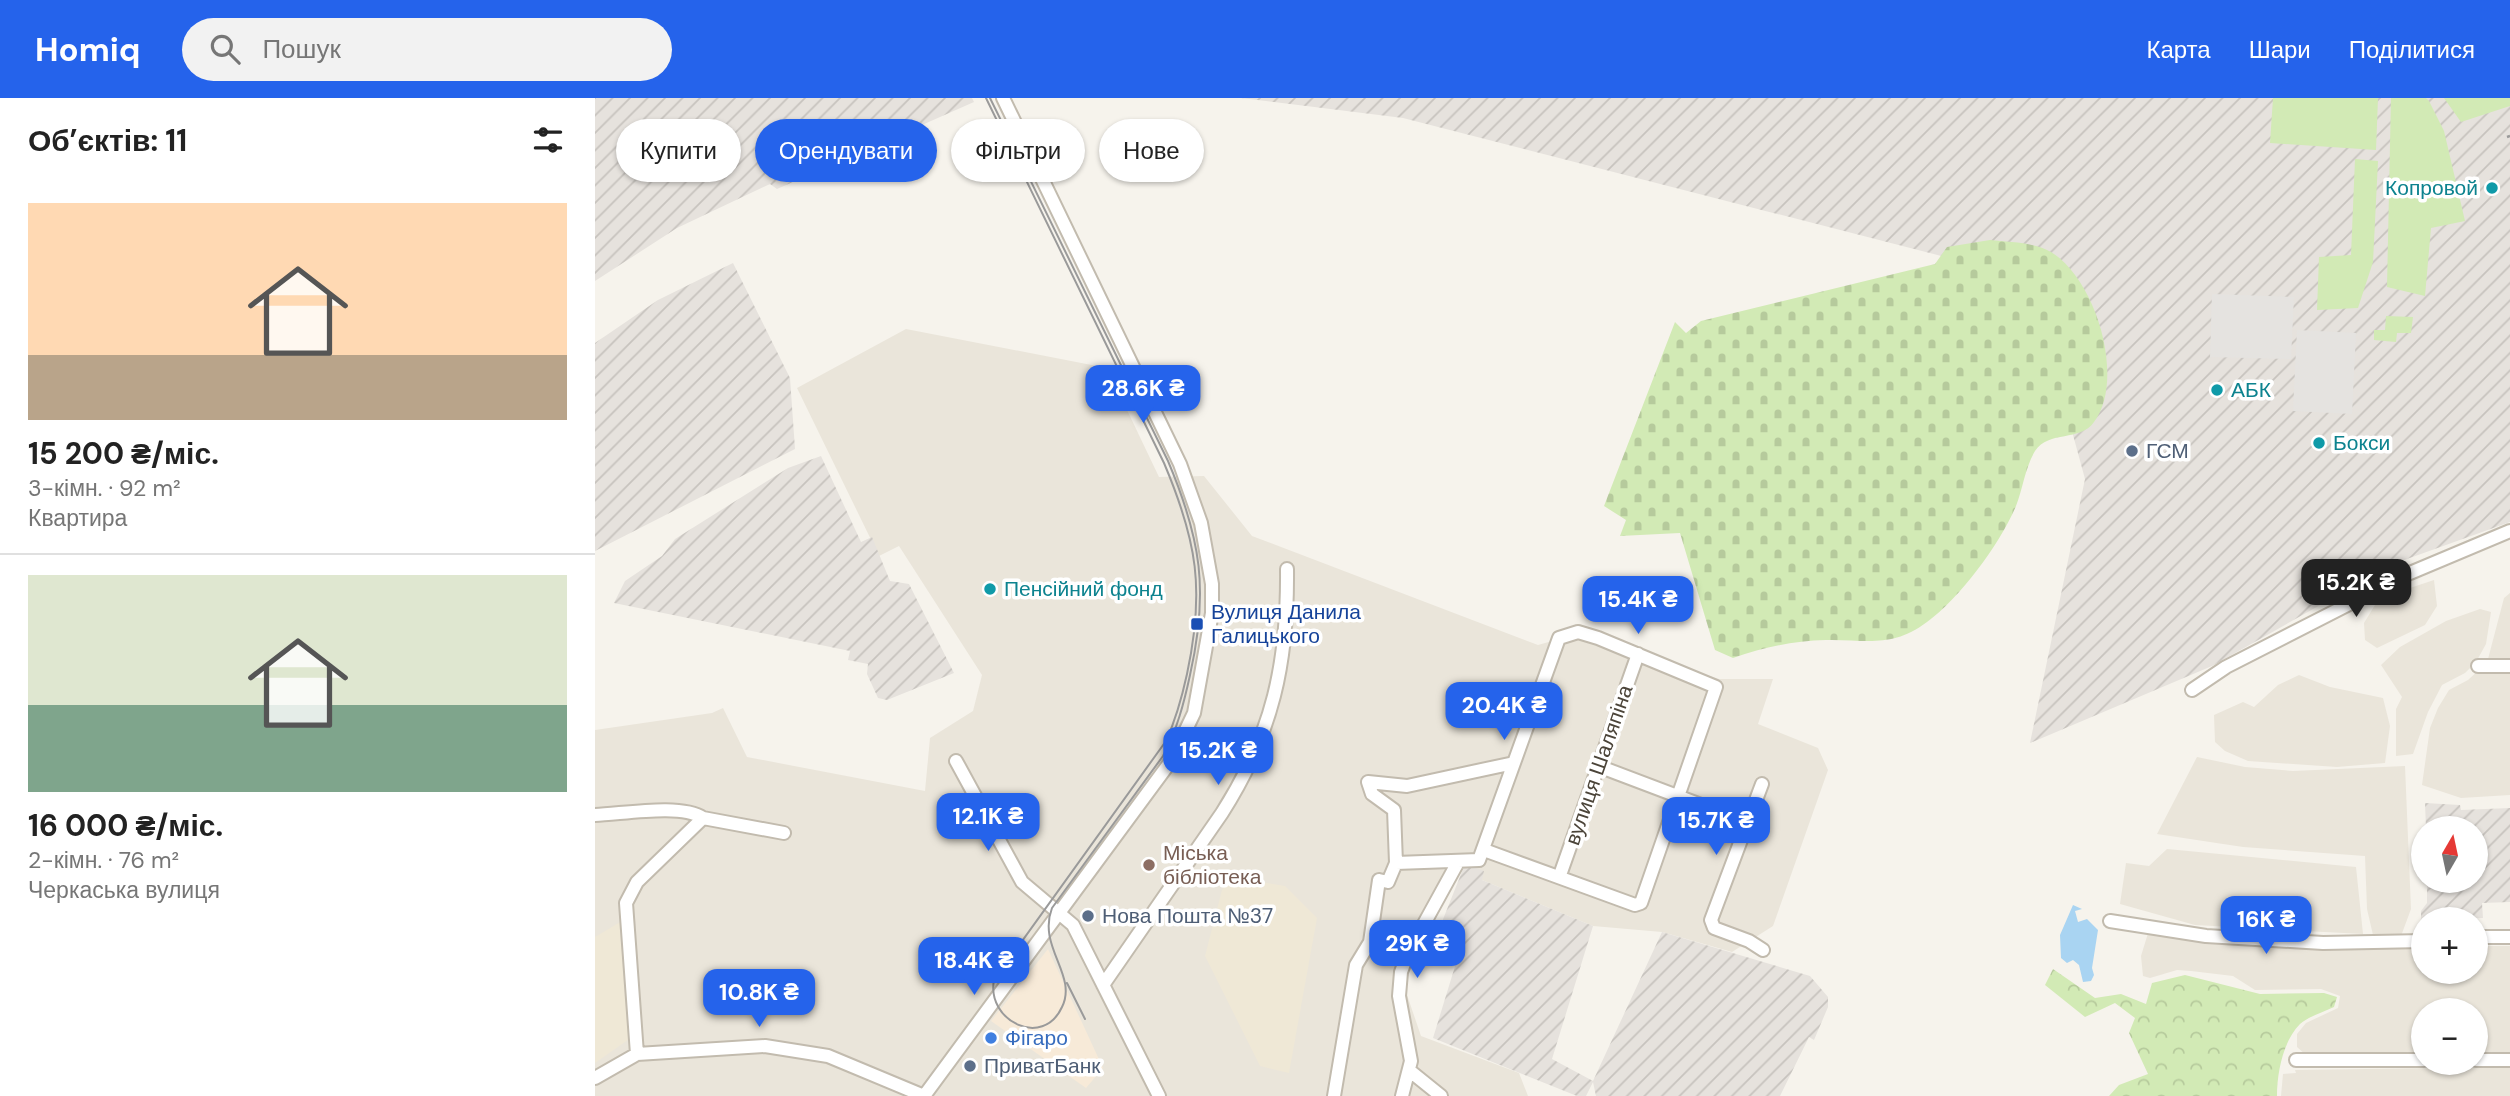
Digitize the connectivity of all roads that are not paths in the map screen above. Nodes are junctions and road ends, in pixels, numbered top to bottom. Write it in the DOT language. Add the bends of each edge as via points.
graph roads {
  1 [pos="1003,98"];
  2 [pos="2510,531"];
  3 [pos="1287,569"];
  4 [pos="1638,654"];
  5 [pos="2478,666"];
  6 [pos="2510,666"];
  7 [pos="2192,690"];
  8 [pos="956,761"];
  9 [pos="1514,763"];
  10 [pos="1598,766"];
  11 [pos="1762,784"];
  12 [pos="1677,796"];
  13 [pos="595,815"];
  14 [pos="703,818"];
  15 [pos="1746,822"];
  16 [pos="784,833"];
  17 [pos="1484,850"];
  18 [pos="1458,862"];
  19 [pos="1397,863"];
  20 [pos="1560,875"];
  21 [pos="1058,913"];
  22 [pos="2110,921"];
  23 [pos="2488,937"];
  24 [pos="2510,937"];
  25 [pos="2411,941"];
  26 [pos="1763,950"];
  27 [pos="1103,985"];
  28 [pos="637,1054"];
  29 [pos="2296,1060"];
  30 [pos="2411,1060"];
  31 [pos="2488,1060"];
  32 [pos="2510,1060"];
  33 [pos="1409,1072"];
  34 [pos="595,1079"];
  35 [pos="924,1096"];
  36 [pos="1159,1096"];
  37 [pos="1334,1096"];
  38 [pos="1402,1096"];
  39 [pos="1441,1096"];
  1 -- 21 [label="street" via="1180,464 1201,523 1212,584 1207,649 1186,735 1158,781"];
  2 -- 7 [label="street" via="2410,573 2226,667"];
  3 -- 27 [label="street" via="1288,627 1282,671 1261,738 1226,806"];
  4 -- 9 [label="street" via="1577,632 1559,638"];
  4 -- 10 [label="street, вулиця Шаляпіна"];
  4 -- 12 [label="street" via="1716,687"];
  5 -- 6 [label="street"];
  8 -- 21 [label="street" via="1022,882"];
  9 -- 17 [label="street"];
  9 -- 19 [label="street" via="1407,786 1368,782 1372,794 1394,810"];
  10 -- 12 [label="street"];
  10 -- 20 [label="street, вулиця Шаляпіна"];
  11 -- 15 [label="street"];
  12 -- 15 [label="street"];
  12 -- 20 [label="street" via="1641,903 1635,905"];
  13 -- 14 [label="street" via="679,810"];
  14 -- 16 [label="street"];
  14 -- 28 [label="street" via="637,882 626,903"];
  15 -- 26 [label="street" via="1713,913 1714,928"];
  17 -- 18 [label="street" via="1479,860"];
  17 -- 20 [label="street"];
  18 -- 19 [label="street"];
  18 -- 33 [label="street" via="1401,972 1399,996 1411,1050"];
  19 -- 37 [label="street" via="1388,881 1379,880 1370,942 1356,965"];
  21 -- 27 [label="street" via="1073,925"];
  21 -- 35 [label="street"];
  22 -- 25 [label="street" via="2229,937 2323,943"];
  23 -- 24 [label="street"];
  27 -- 36 [label="street"];
  28 -- 34 [label="street"];
  28 -- 35 [label="street" via="780,1047 828,1056"];
  29 -- 30 [label="street"];
  31 -- 32 [label="street"];
  33 -- 38 [label="street"];
  33 -- 39 [label="street"];
}
